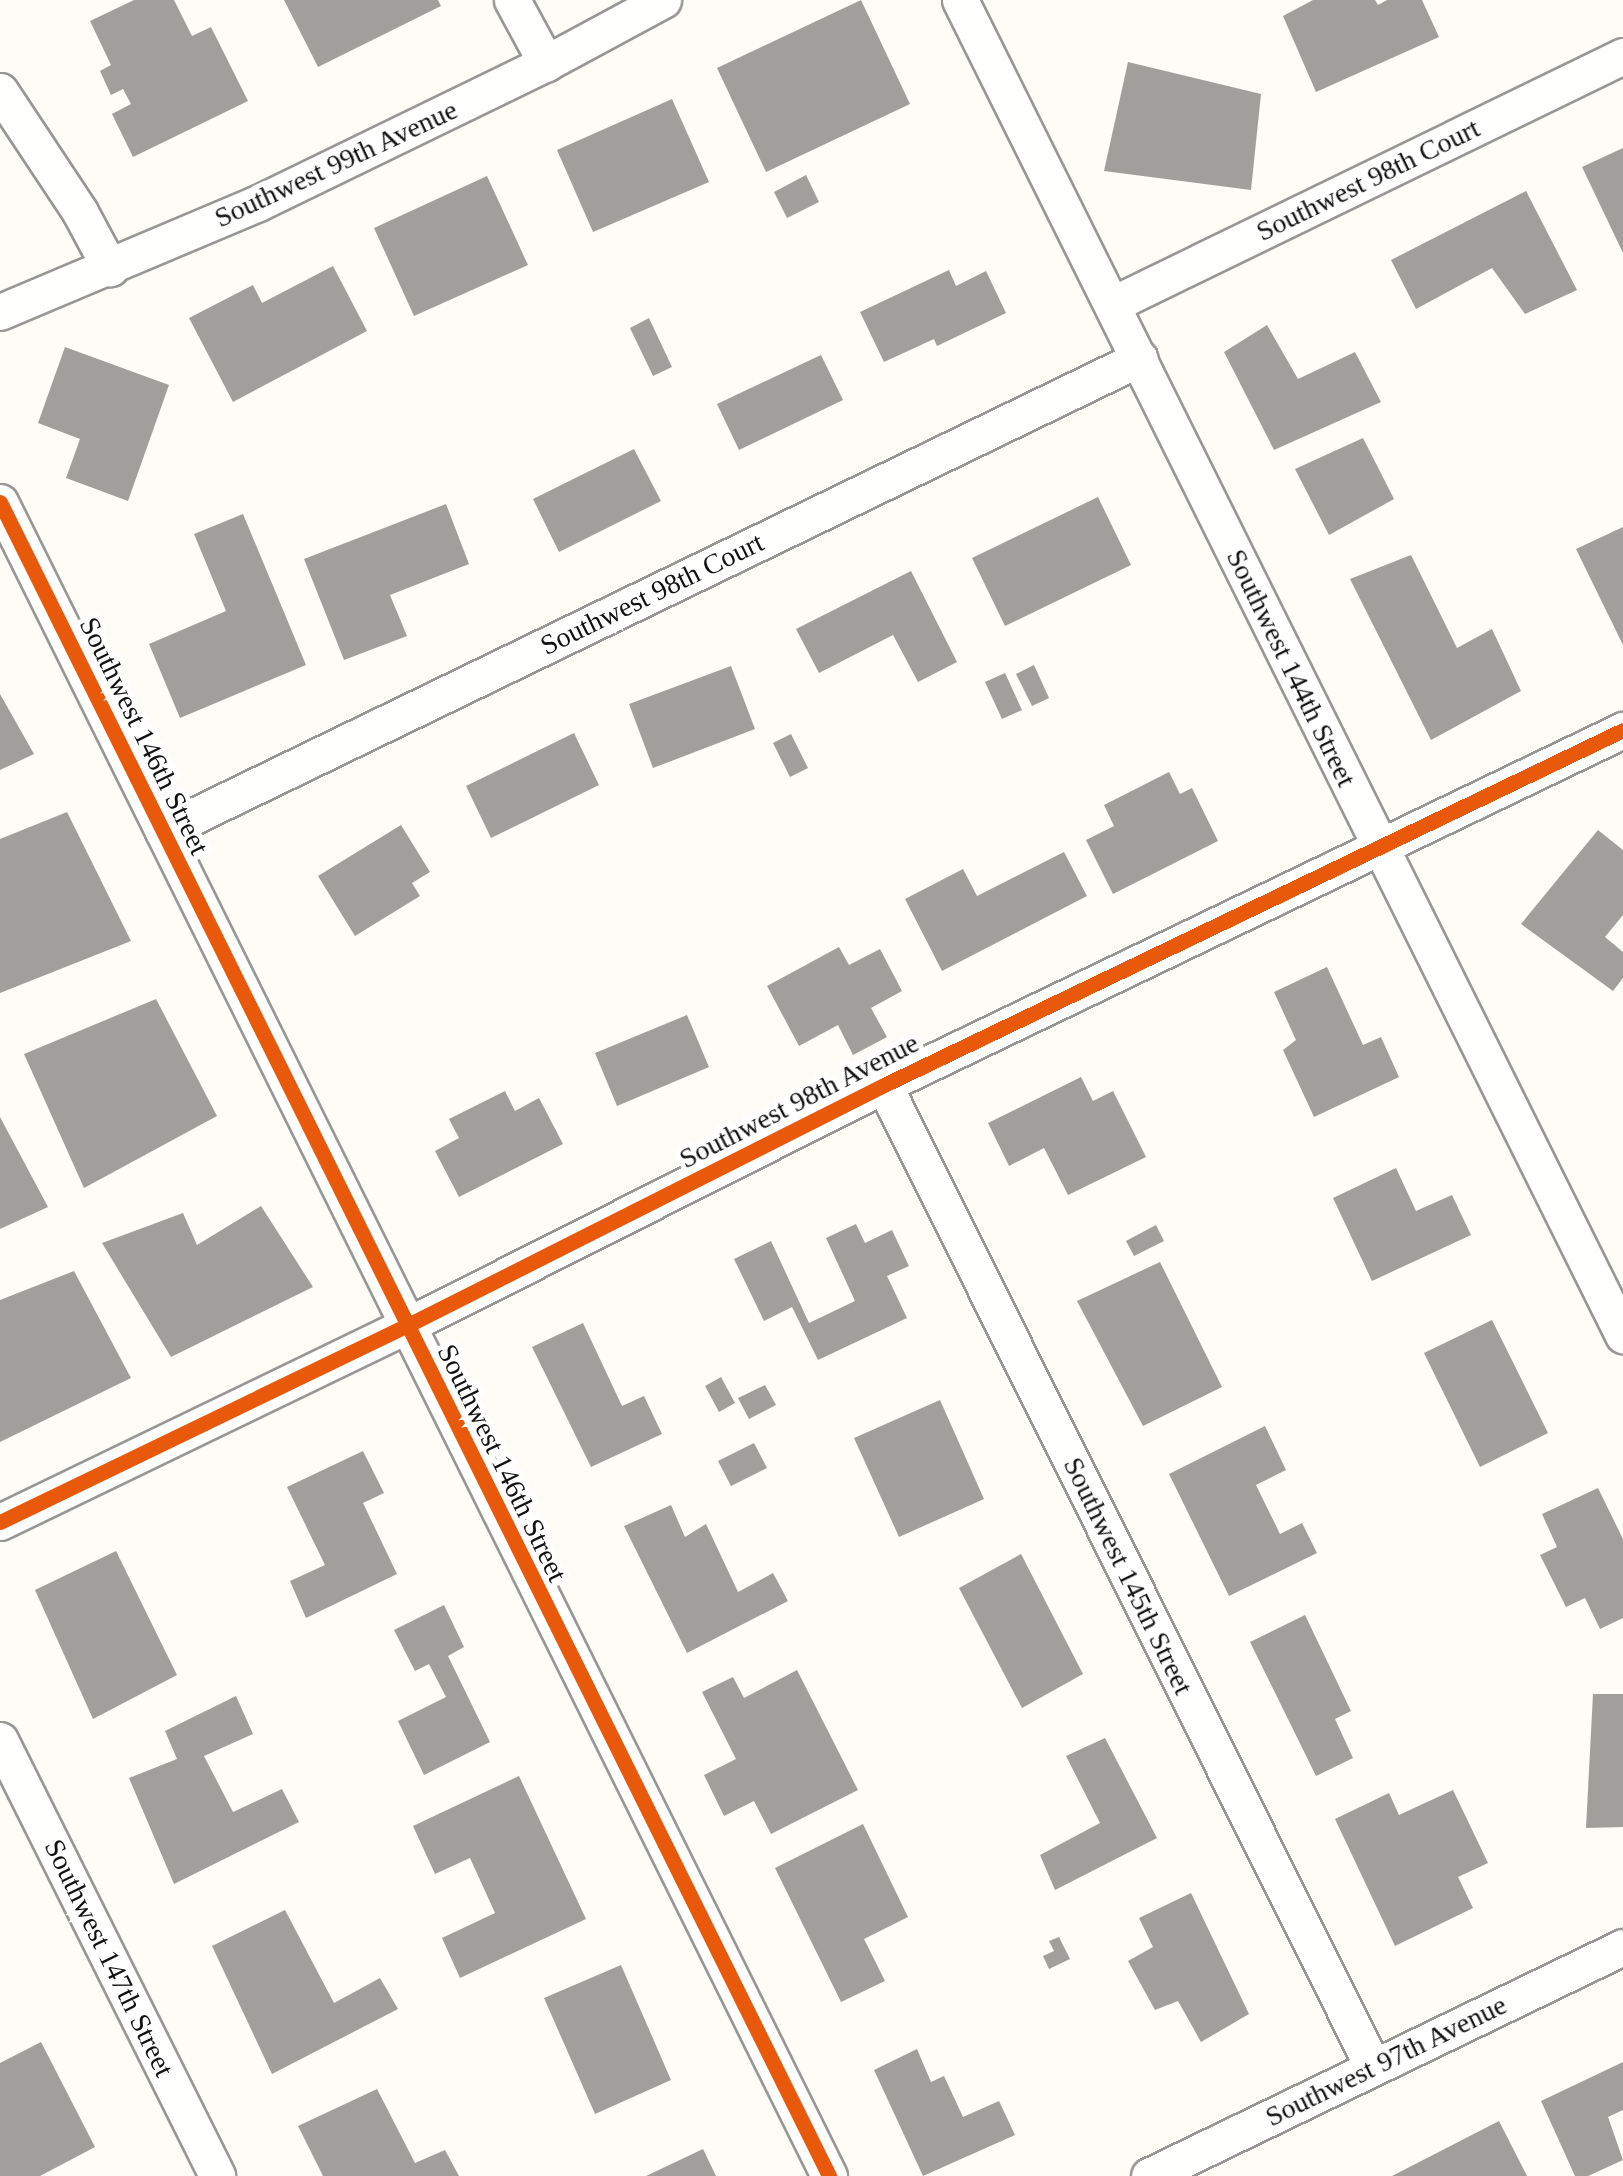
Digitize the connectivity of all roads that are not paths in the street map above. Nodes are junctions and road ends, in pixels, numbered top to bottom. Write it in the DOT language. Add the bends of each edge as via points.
graph roads {
  1 [pos="512,0"];
  2 [pos="664,0"];
  3 [pos="960,0"];
  4 [pos="1623,56"];
  5 [pos="546,63"];
  6 [pos="0,91"];
  7 [pos="110,268"];
  8 [pos="1113,304"];
  9 [pos="0,312"];
  10 [pos="1140,358"];
  11 [pos="0,502"];
  12 [pos="1623,730"];
  13 [pos="163,831"];
  14 [pos="1377,845"];
  15 [pos="884,1085"];
  16 [pos="406,1326"];
  17 [pos="1623,1335"];
  18 [pos="0,1522"];
  19 [pos="0,1740"];
  20 [pos="1623,1947"];
  21 [pos="1372,2067"];
  22 [pos="218,2176"];
  23 [pos="829,2176"];
  24 [pos="1150,2176"];
  1 -- 5 [label="street"];
  2 -- 5 [label="street, Southwest 99th Avenue"];
  3 -- 8 [label="street, Southwest 144th Street"];
  4 -- 8 [label="street, Southwest 98th Court"];
  5 -- 7 [label="street, Southwest 99th Avenue"];
  6 -- 7 [label="street"];
  7 -- 9 [label="street, Southwest 99th Avenue"];
  8 -- 10 [label="street, Southwest 144th Street"];
  10 -- 13 [label="street, Southwest 98th Court"];
  10 -- 14 [label="street, Southwest 144th Street"];
  11 -- 13 [label="street, Southwest 146th Street"];
  12 -- 14 [label="street, Southwest 98th Avenue"];
  13 -- 16 [label="street, Southwest 146th Street"];
  14 -- 15 [label="street, Southwest 98th Avenue"];
  14 -- 17 [label="street, Southwest 144th Street"];
  15 -- 16 [label="street, Southwest 98th Avenue"];
  15 -- 21 [label="street, Southwest 145th Street"];
  16 -- 18 [label="street, Southwest 98th Avenue"];
  16 -- 23 [label="street, Southwest 146th Street"];
  19 -- 22 [label="street, Southwest 147th Street"];
  20 -- 21 [label="street, Southwest 97th Avenue"];
  21 -- 24 [label="street, Southwest 97th Avenue"];
}
